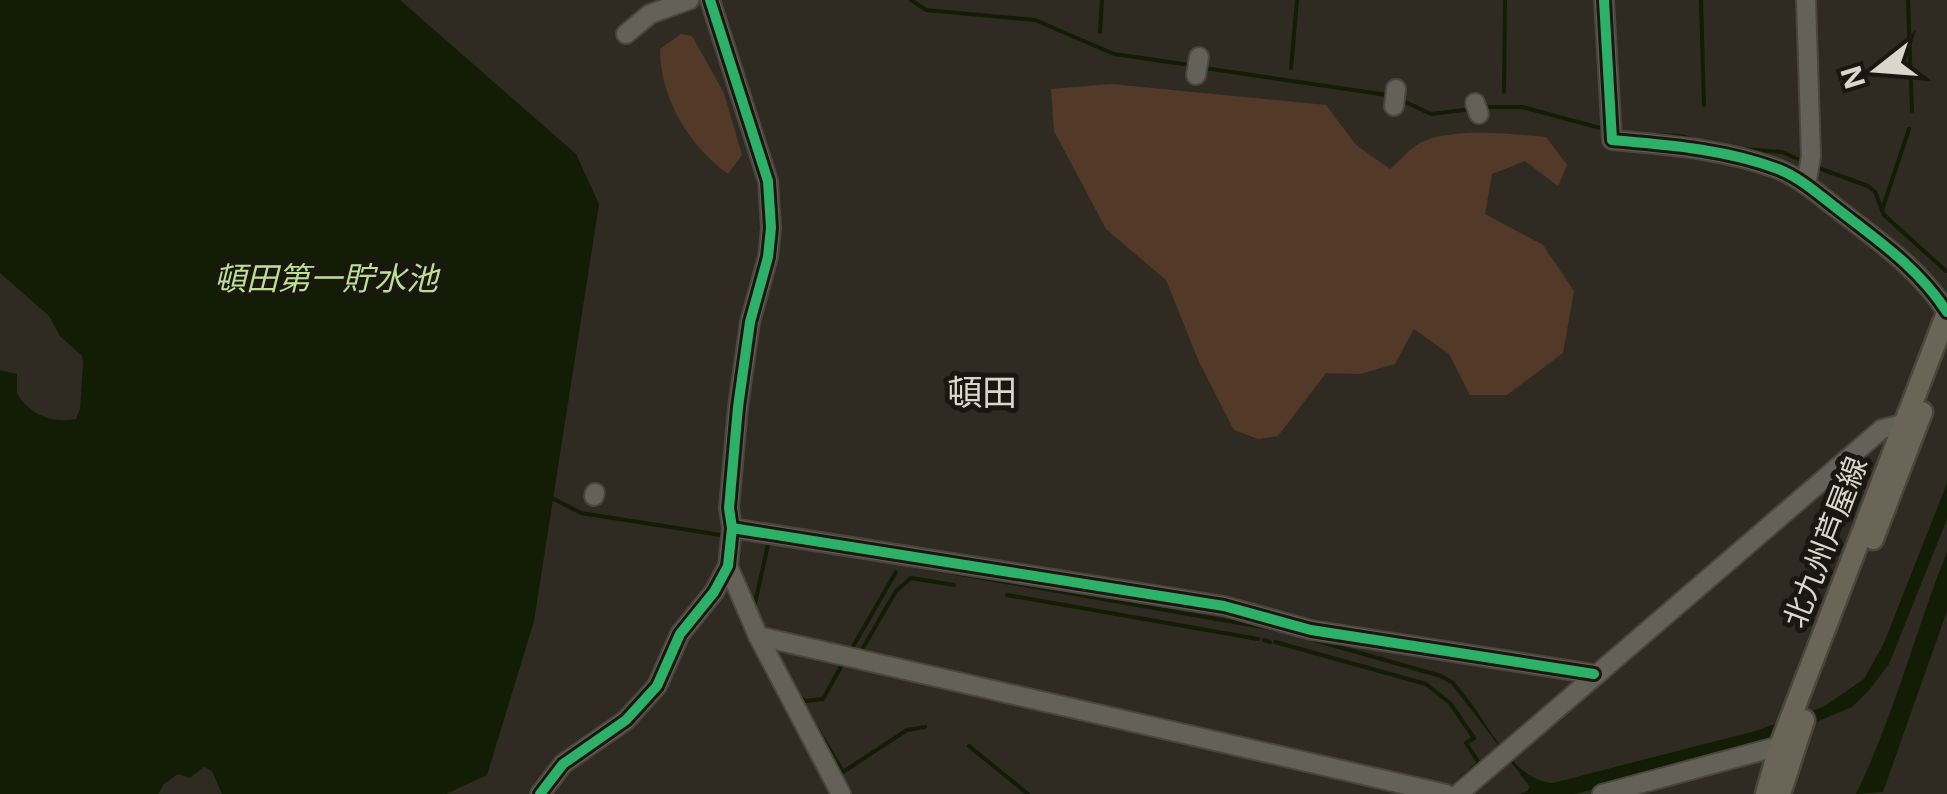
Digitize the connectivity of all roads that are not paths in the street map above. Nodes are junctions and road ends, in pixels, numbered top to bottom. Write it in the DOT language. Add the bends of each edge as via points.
graph roads {
  1 [pos="689,0"];
  2 [pos="710,0"];
  3 [pos="1604,0"];
  4 [pos="1806,0"];
  5 [pos="626,34"];
  6 [pos="1806,185"];
  7 [pos="1947,312"];
  8 [pos="1947,347"];
  9 [pos="1910,426"];
  10 [pos="732,528"];
  11 [pos="728,566"];
  12 [pos="758,636"];
  13 [pos="1594,674"];
  14 [pos="1788,744"];
  15 [pos="540,794"];
  16 [pos="841,794"];
  17 [pos="1446,794"];
  18 [pos="1458,794"];
  19 [pos="1602,794"];
  20 [pos="1766,794"];
  21 [pos="1780,794"];
  1 -- 5 [label="street" via="650,14"];
  2 -- 10 [label="street" via="768,181 771,228 738,407"];
  3 -- 6 [label="street" via="1612,140 1697,148 1780,170"];
  4 -- 6 [label="street"];
  6 -- 7 [label="street" via="1906,260"];
  7 -- 9 [label="main road, 北九州芦屋線"];
  8 -- 9 [label="main road, 北九州芦屋線"];
  9 -- 13 [label="street" via="1882,430"];
  9 -- 14 [label="main road, 北九州芦屋線"];
  10 -- 11 [label="street"];
  10 -- 13 [label="street" via="1224,606 1311,630"];
  11 -- 12 [label="street"];
  11 -- 15 [label="street" via="680,634 657,686 626,720 563,764"];
  12 -- 16 [label="street"];
  12 -- 17 [label="street"];
  13 -- 18 [label="street"];
  14 -- 19 [label="street"];
  14 -- 20 [label="main road, 北九州芦屋線"];
  14 -- 21 [label="main road, 北九州芦屋線"];
}
